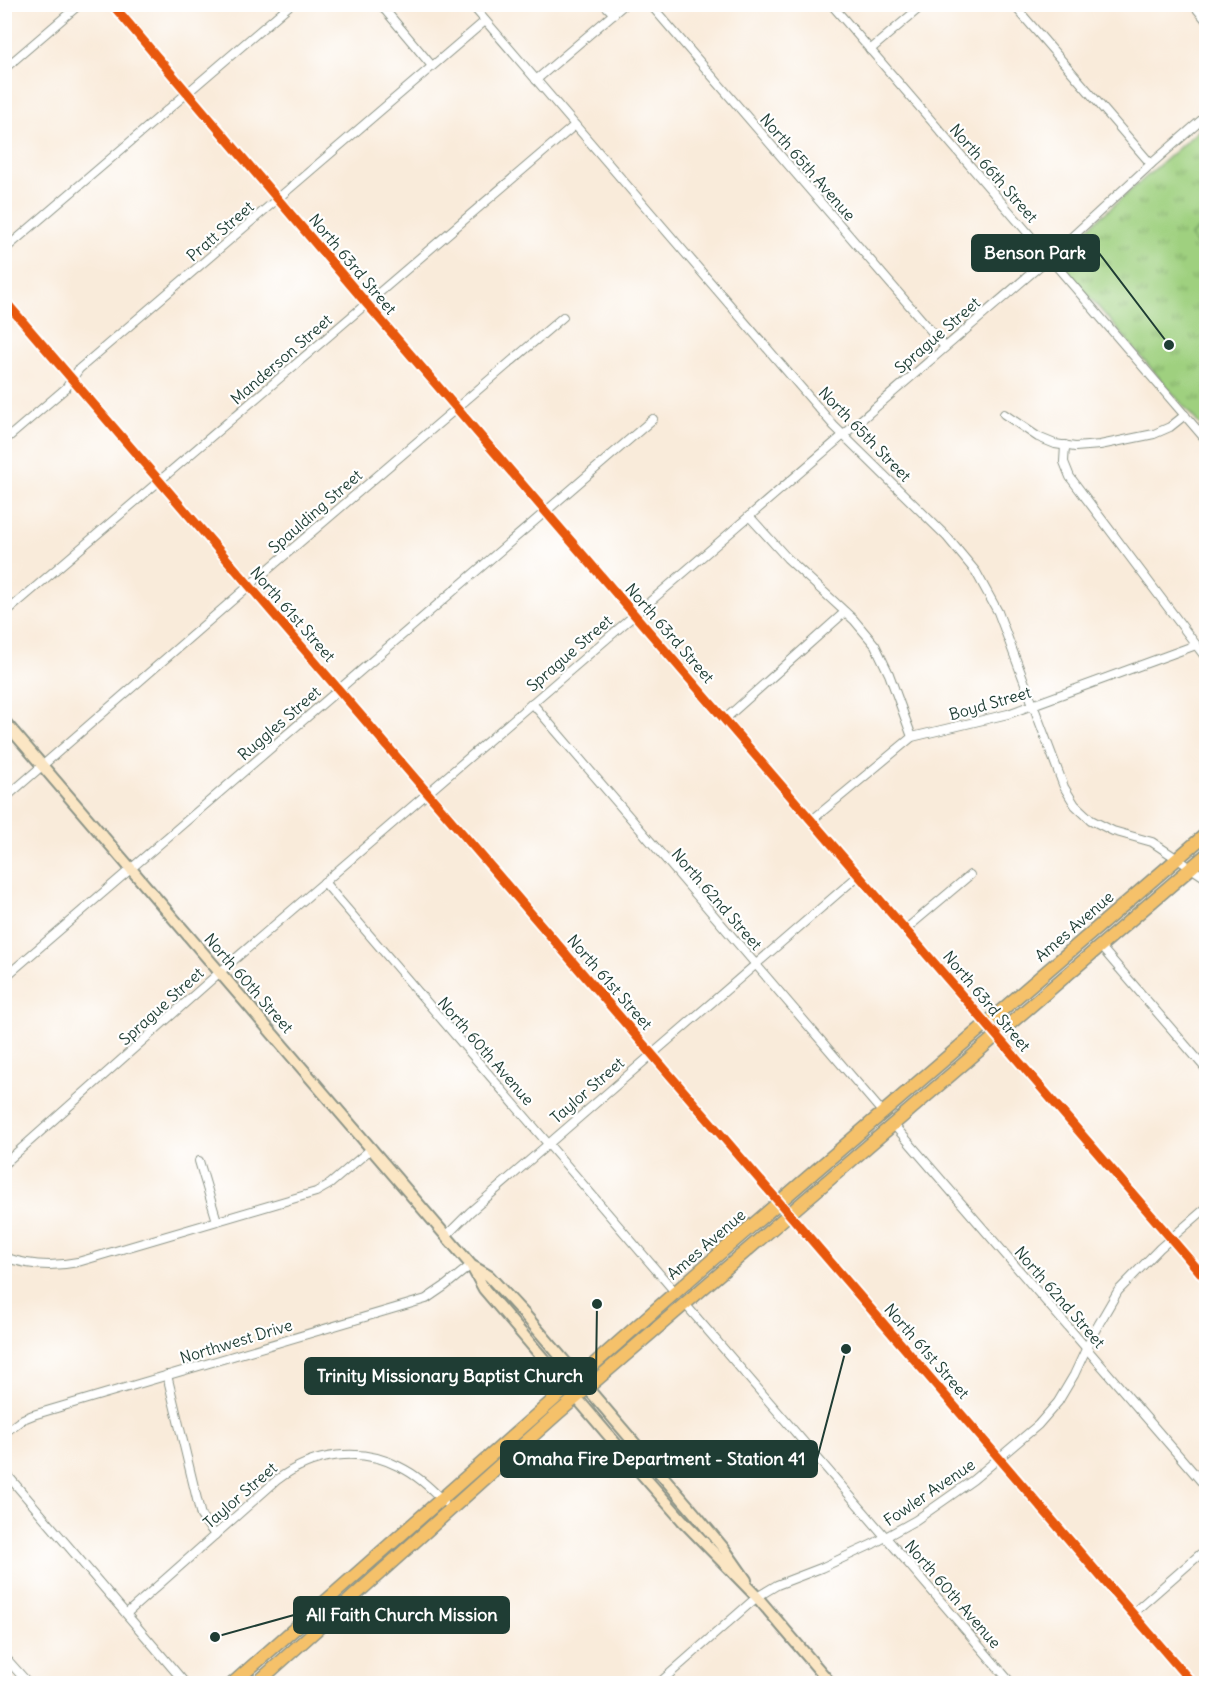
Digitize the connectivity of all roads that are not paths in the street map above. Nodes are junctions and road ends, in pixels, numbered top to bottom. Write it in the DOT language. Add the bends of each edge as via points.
graph roads {
  1 [pos="80,4"];
  2 [pos="112,4"];
  3 [pos="291,4"];
  4 [pos="380,4"];
  5 [pos="471,4"];
  6 [pos="604,4"];
  7 [pos="625,4"];
  8 [pos="650,4"];
  9 [pos="831,4"];
  10 [pos="924,4"];
  11 [pos="1013,4"];
  12 [pos="1193,4"];
  13 [pos="614,14"];
  14 [pos="1206,20"];
  15 [pos="485,21"];
  16 [pos="870,50"];
  17 [pos="432,66"];
  18 [pos="4,69"];
  19 [pos="536,80"];
  20 [pos="188,93"];
  21 [pos="1206,116"];
  22 [pos="575,125"];
  23 [pos="1151,164"];
  24 [pos="278,199"];
  25 [pos="4,250"];
  26 [pos="1049,258"];
  27 [pos="4,300"];
  28 [pos="367,304"];
  29 [pos="563,317"];
  30 [pos="945,347"];
  31 [pos="72,379"];
  32 [pos="456,407"];
  33 [pos="1004,414"];
  34 [pos="1185,415"];
  35 [pos="653,419"];
  36 [pos="843,435"];
  37 [pos="1206,440"];
  38 [pos="4,441"];
  39 [pos="1065,445"];
  40 [pos="160,481"];
  41 [pos="546,511"];
  42 [pos="749,516"];
  43 [pos="249,585"];
  44 [pos="845,612"];
  45 [pos="4,614"];
  46 [pos="635,614"];
  47 [pos="1196,645"];
  48 [pos="1206,658"];
  49 [pos="339,689"];
  50 [pos="532,703"];
  51 [pos="1034,705"];
  52 [pos="725,719"];
  53 [pos="4,721"];
  54 [pos="912,737"];
  55 [pos="43,765"];
  56 [pos="428,793"];
  57 [pos="4,799"];
  58 [pos="812,820"];
  59 [pos="1206,834"];
  60 [pos="1206,855"];
  61 [pos="1177,860"];
  62 [pos="130,868"];
  63 [pos="1191,868"];
  64 [pos="859,875"];
  65 [pos="969,875"];
  66 [pos="1206,878"];
  67 [pos="324,882"];
  68 [pos="906,929"];
  69 [pos="1100,946"];
  70 [pos="756,964"];
  71 [pos="220,972"];
  72 [pos="4,978"];
  73 [pos="986,1023"];
  74 [pos="997,1035"];
  75 [pos="652,1054"];
  76 [pos="1206,1070"];
  77 [pos="883,1113"];
  78 [pos="893,1124"];
  79 [pos="548,1144"];
  80 [pos="372,1148"];
  81 [pos="199,1161"];
  82 [pos="4,1164"];
  83 [pos="779,1202"];
  84 [pos="1206,1208"];
  85 [pos="788,1214"];
  86 [pos="217,1221"];
  87 [pos="446,1236"];
  88 [pos="1171,1238"];
  89 [pos="4,1257"];
  90 [pos="471,1265"];
  91 [pos="1206,1279"];
  92 [pos="675,1292"];
  93 [pos="685,1304"];
  94 [pos="1086,1347"];
  95 [pos="167,1376"];
  96 [pos="578,1377"];
  97 [pos="567,1387"];
  98 [pos="588,1388"];
  99 [pos="576,1398"];
  100 [pos="4,1433"];
  101 [pos="999,1458"];
  102 [pos="4,1471"];
  103 [pos="1206,1487"];
  104 [pos="440,1498"];
  105 [pos="451,1509"];
  106 [pos="215,1534"];
  107 [pos="886,1537"];
  108 [pos="1206,1550"];
  109 [pos="757,1598"];
  110 [pos="127,1613"];
  111 [pos="1133,1613"];
  112 [pos="4,1656"];
  113 [pos="28,1683"];
  114 [pos="186,1683"];
  115 [pos="232,1683"];
  116 [pos="256,1683"];
  117 [pos="658,1683"];
  118 [pos="831,1683"];
  119 [pos="1012,1683"];
  120 [pos="1193,1683"];
  1 -- 18 [label="street"];
  2 -- 20 [label="street, North 63rd Street"];
  3 -- 20 [label="street"];
  4 -- 17 [label="street"];
  5 -- 15 [label="street, North 65th Street"];
  6 -- 13 [label="street"];
  7 -- 13 [label="street"];
  8 -- 30 [label="street, North 65th Avenue"];
  9 -- 16 [label="street, North 66th Street"];
  10 -- 16 [label="street"];
  11 -- 23 [label="street"];
  12 -- 14 [label="street"];
  13 -- 19 [label="street"];
  15 -- 17 [label="street, Pratt Street"];
  15 -- 19 [label="street, North 65th Street"];
  16 -- 26 [label="street, North 66th Street"];
  17 -- 24 [label="street, Pratt Street"];
  19 -- 22 [label="street, North 65th Street"];
  20 -- 24 [label="street, North 63rd Street"];
  20 -- 25 [label="street"];
  21 -- 23 [label="street, Sprague Street"];
  22 -- 28 [label="street, Manderson Street"];
  22 -- 36 [label="street, North 65th Street"];
  23 -- 26 [label="street, Sprague Street"];
  24 -- 28 [label="street, North 63rd Street"];
  24 -- 31 [label="street, Pratt Street"];
  26 -- 30 [label="street, Sprague Street"];
  26 -- 34 [label="street, North 66th Street"];
  27 -- 31 [label="street, North 61st Street"];
  28 -- 32 [label="street, North 63rd Street"];
  28 -- 40 [label="street, Manderson Street"];
  29 -- 32 [label="street, Spaulding Street"];
  30 -- 36 [label="street, Sprague Street"];
  31 -- 38 [label="street, Pratt Street"];
  31 -- 40 [label="street, North 61st Street"];
  32 -- 41 [label="street, North 63rd Street"];
  32 -- 43 [label="street, Spaulding Street"];
  33 -- 39 [label="street" via="1038,437"];
  34 -- 37 [label="street, North 66th Street"];
  34 -- 39 [label="street" via="1154,434 1086,447"];
  35 -- 41 [label="street, Ruggles Street"];
  36 -- 42 [label="street, Sprague Street"];
  36 -- 51 [label="street, North 65th Street" via="947,537 976,572 998,612"];
  39 -- 47 [label="street" via="1064,462 1070,477"];
  40 -- 43 [label="street, North 61st Street"];
  40 -- 45 [label="street, Manderson Street"];
  41 -- 46 [label="street, North 63rd Street"];
  41 -- 49 [label="street, Ruggles Street"];
  42 -- 44 [label="street"];
  42 -- 46 [label="street, Sprague Street"];
  43 -- 49 [label="street, North 61st Street"];
  43 -- 55 [label="street, Spaulding Street"];
  44 -- 52 [label="street"];
  44 -- 54 [label="street" via="881,656"];
  46 -- 50 [label="street, Sprague Street"];
  46 -- 52 [label="street, North 63rd Street"];
  47 -- 48 [label="street"];
  47 -- 51 [label="street, Boyd Street"];
  49 -- 56 [label="street, North 61st Street"];
  49 -- 62 [label="street, Ruggles Street"];
  50 -- 56 [label="street, Sprague Street"];
  50 -- 70 [label="street, North 62nd Street"];
  51 -- 54 [label="street, Boyd Street"];
  51 -- 61 [label="street, North 65th Street" via="1064,787 1085,816 1113,831 1152,842"];
  52 -- 58 [label="street, North 63rd Street"];
  53 -- 55 [label="main road, North 60th Street"];
  54 -- 58 [label="street, Boyd Street"];
  55 -- 57 [label="street, Spaulding Street"];
  55 -- 62 [label="main road, North 60th Street"];
  56 -- 67 [label="street, Sprague Street"];
  56 -- 75 [label="street, North 61st Street"];
  58 -- 64 [label="street, North 63rd Street"];
  59 -- 61 [label="main road, Ames Avenue"];
  60 -- 63 [label="main road, Ames Avenue"];
  61 -- 63 [label="street, North 65th Street"];
  61 -- 73 [label="main road, Ames Avenue"];
  62 -- 71 [label="main road, North 60th Street"];
  62 -- 72 [label="street, Ruggles Street"];
  63 -- 66 [label="street, North 65th Street"];
  63 -- 69 [label="main road, Ames Avenue"];
  64 -- 68 [label="street, North 63rd Street"];
  64 -- 70 [label="street, Taylor Street"];
  65 -- 68 [label="street"];
  67 -- 71 [label="street, Sprague Street"];
  67 -- 79 [label="street, North 60th Avenue"];
  68 -- 73 [label="street, North 63rd Street"];
  69 -- 74 [label="main road, Ames Avenue"];
  69 -- 76 [label="street"];
  70 -- 75 [label="street, Taylor Street"];
  70 -- 77 [label="street, North 62nd Street"];
  71 -- 80 [label="main road, North 60th Street"];
  71 -- 82 [label="street, Sprague Street"];
  73 -- 74 [label="street, North 63rd Street"];
  73 -- 77 [label="main road, Ames Avenue"];
  74 -- 78 [label="main road, Ames Avenue"];
  74 -- 88 [label="street, North 63rd Street"];
  75 -- 79 [label="street, Taylor Street"];
  75 -- 83 [label="street, North 61st Street"];
  77 -- 83 [label="main road, Ames Avenue"];
  78 -- 85 [label="main road, Ames Avenue"];
  78 -- 94 [label="street, North 62nd Street"];
  79 -- 87 [label="street, Taylor Street"];
  79 -- 92 [label="street, North 60th Avenue"];
  80 -- 86 [label="street" via="324,1188"];
  80 -- 87 [label="main road, North 60th Street"];
  81 -- 86 [label="street"];
  83 -- 85 [label="street, North 61st Street"];
  83 -- 92 [label="main road, Ames Avenue"];
  84 -- 88 [label="street, Fowler Avenue"];
  85 -- 93 [label="main road, Ames Avenue"];
  85 -- 101 [label="street, North 61st Street"];
  86 -- 89 [label="street" via="64,1265"];
  87 -- 90 [label="main road, North 60th Street"];
  88 -- 91 [label="street, North 63rd Street"];
  88 -- 94 [label="street, Fowler Avenue" via="1118,1291"];
  90 -- 95 [label="street, Northwest Drive" via="426,1299"];
  90 -- 96 [label="main road, North 60th Street" via="501,1288"];
  90 -- 97 [label="main road, North 60th Street" via="484,1289"];
  92 -- 96 [label="main road, Ames Avenue"];
  93 -- 98 [label="main road, Ames Avenue"];
  93 -- 107 [label="street, North 60th Avenue"];
  94 -- 101 [label="street, Fowler Avenue" via="1058,1402"];
  94 -- 103 [label="street, North 62nd Street"];
  95 -- 100 [label="street, Northwest Drive" via="33,1415"];
  95 -- 106 [label="street" via="201,1516"];
  96 -- 97 [label="main road, Ames Avenue"];
  96 -- 98 [label="main road, North 60th Street"];
  97 -- 99 [label="main road, North 60th Street"];
  97 -- 104 [label="main road, Ames Avenue"];
  98 -- 99 [label="main road, Ames Avenue"];
  98 -- 109 [label="main road, North 60th Street" via="725,1550"];
  99 -- 105 [label="main road, Ames Avenue"];
  99 -- 109 [label="main road, North 60th Street" via="682,1520"];
  101 -- 107 [label="street, Fowler Avenue" via="944,1501"];
  101 -- 111 [label="street, North 61st Street"];
  102 -- 110 [label="street"];
  104 -- 105 [label="street, Taylor Street"];
  104 -- 106 [label="street, Taylor Street" via="400,1466 382,1460 349,1455 320,1458 287,1472"];
  104 -- 115 [label="main road, Ames Avenue"];
  105 -- 116 [label="main road, Ames Avenue"];
  106 -- 110 [label="street, Taylor Street"];
  107 -- 109 [label="street, Fowler Avenue" via="777,1585"];
  107 -- 119 [label="street, North 60th Avenue"];
  108 -- 111 [label="street"];
  109 -- 117 [label="street, Fowler Avenue"];
  109 -- 118 [label="main road, North 60th Street"];
  110 -- 114 [label="street"];
  111 -- 120 [label="street, North 61st Street"];
  112 -- 113 [label="street"];
}
